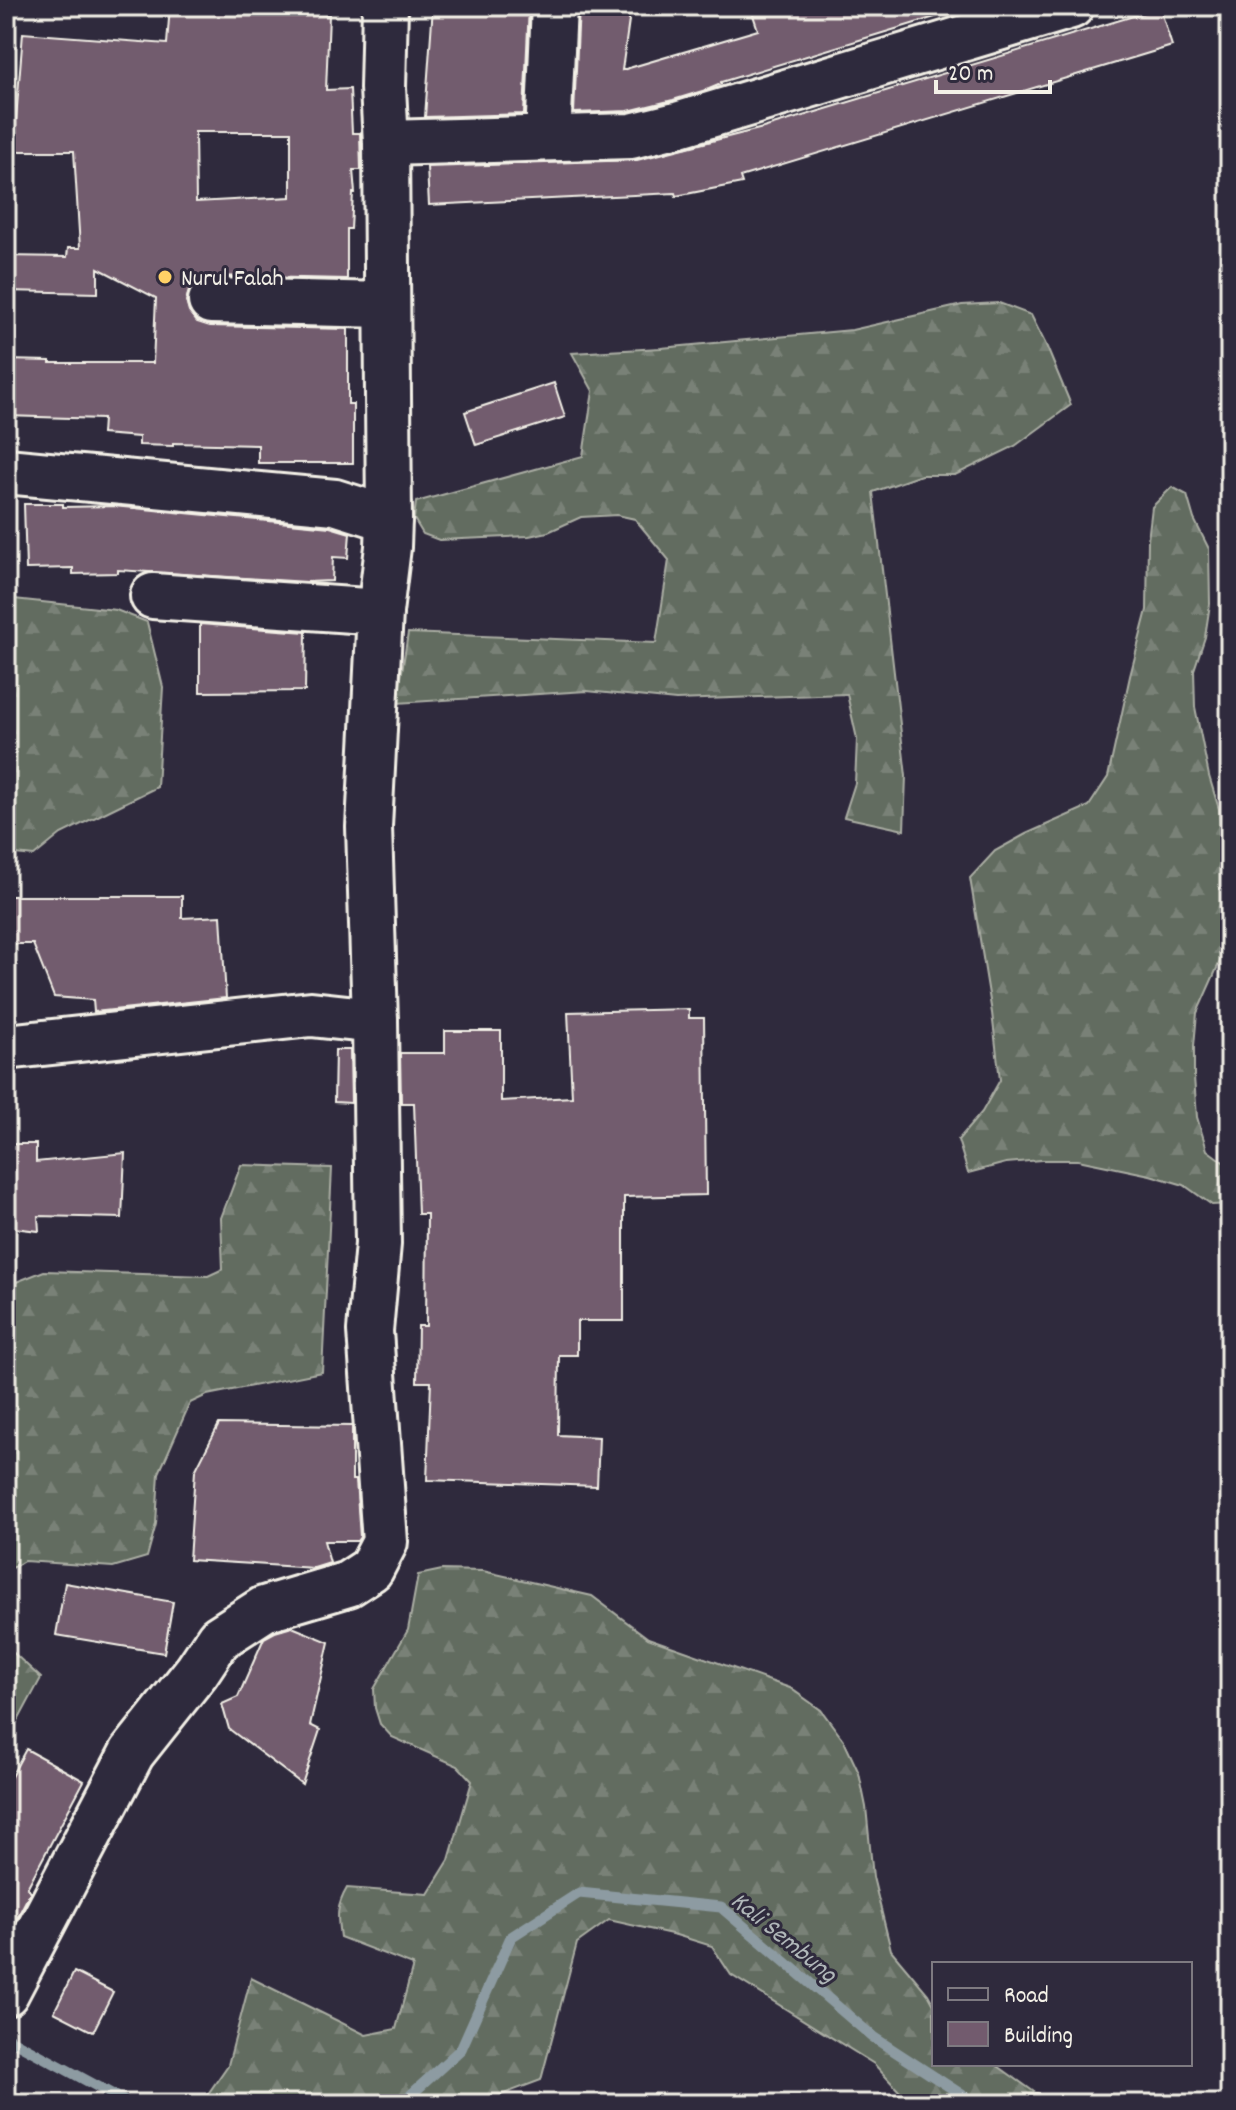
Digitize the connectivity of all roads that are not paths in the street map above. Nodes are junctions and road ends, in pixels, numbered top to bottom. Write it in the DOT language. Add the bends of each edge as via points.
graph roads {
  1 [pos="385,6"];
  2 [pos="554,6"];
  3 [pos="1071,6"];
  4 [pos="548,138"];
  5 [pos="386,143"];
  6 [pos="211,301"];
  7 [pos="387,305"];
  8 [pos="6,471"];
  9 [pos="389,519"];
  10 [pos="153,596"];
  11 [pos="380,612"];
  12 [pos="375,1021"];
  13 [pos="6,1047"];
  14 [pos="6,1993"];
  1 -- 5 [label="street"];
  2 -- 4 [label="street"];
  3 -- 4 [label="street" via="680,124 631,136"];
  4 -- 5 [label="street"];
  5 -- 7 [label="street"];
  6 -- 7 [label="street"];
  7 -- 9 [label="street"];
  8 -- 9 [label="street" via="335,502"];
  9 -- 11 [label="street"];
  10 -- 11 [label="street"];
  11 -- 12 [label="street" via="369,827"];
  12 -- 13 [label="street" via="311,1014"];
  12 -- 14 [label="street" via="378,1244 370,1331 385,1542 371,1569 348,1584 264,1609 219,1638 132,1753"];
}
